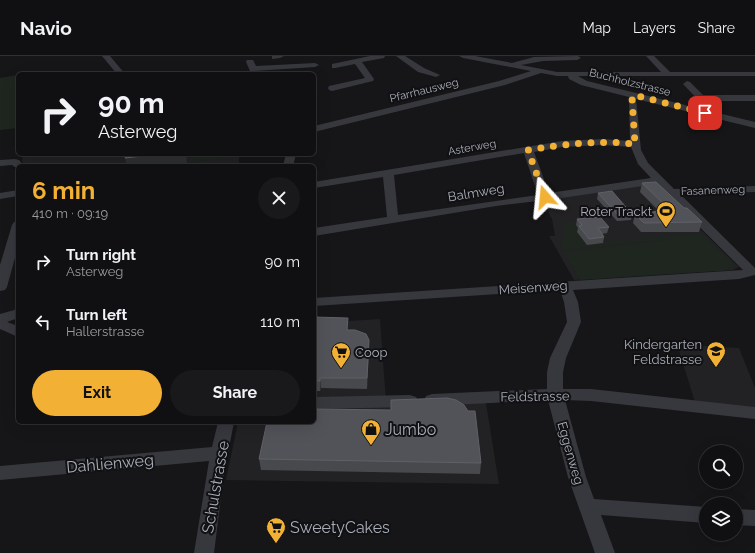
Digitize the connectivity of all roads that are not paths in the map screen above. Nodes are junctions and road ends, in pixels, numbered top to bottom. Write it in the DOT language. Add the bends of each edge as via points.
graph roads {
  1 [pos="106,56"];
  2 [pos="275,56"];
  3 [pos="280,56"];
  4 [pos="317,56"];
  5 [pos="381,56"];
  6 [pos="400,56"];
  7 [pos="463,56"];
  8 [pos="490,56"];
  9 [pos="650,56"];
  10 [pos="577,58"];
  11 [pos="481,60"];
  12 [pos="357,61"];
  13 [pos="313,65"];
  14 [pos="250,66"];
  15 [pos="334,66"];
  16 [pos="511,66"];
  17 [pos="119,72"];
  18 [pos="312,72"];
  19 [pos="538,72"];
  20 [pos="436,74"];
  21 [pos="668,74"];
  22 [pos="755,74"];
  23 [pos="571,75"];
  24 [pos="687,84"];
  25 [pos="332,88"];
  26 [pos="634,95"];
  27 [pos="701,98"];
  28 [pos="755,98"];
  29 [pos="713,115"];
  30 [pos="755,125"];
  31 [pos="316,129"];
  32 [pos="635,144"];
  33 [pos="528,150"];
  34 [pos="0,163"];
  35 [pos="17,164"];
  36 [pos="388,173"];
  37 [pos="658,180"];
  38 [pos="316,185"];
  39 [pos="755,189"];
  40 [pos="16,193"];
  41 [pos="671,193"];
  42 [pos="0,196"];
  43 [pos="545,197"];
  44 [pos="393,219"];
  45 [pos="16,230"];
  46 [pos="316,232"];
  47 [pos="5,254"];
  48 [pos="752,269"];
  49 [pos="565,285"];
  50 [pos="0,287"];
  51 [pos="316,302"];
  52 [pos="16,314"];
  53 [pos="0,319"];
  54 [pos="0,324"];
  55 [pos="16,331"];
  56 [pos="555,394"];
  57 [pos="316,403"];
  58 [pos="755,413"];
  59 [pos="226,424"];
  60 [pos="219,453"];
  61 [pos="0,473"];
  62 [pos="587,506"];
  63 [pos="699,514"];
  64 [pos="743,517"];
  65 [pos="755,518"];
  66 [pos="204,553"];
  67 [pos="605,553"];
  1 -- 17 [label="street"];
  2 -- 3 [label="street"];
  4 -- 13 [label="street"];
  5 -- 12 [label="street"];
  6 -- 20 [label="street" via="421,70"];
  7 -- 11 [label="street"];
  8 -- 11 [label="street"];
  9 -- 21 [label="street"];
  10 -- 16 [label="street" via="530,60"];
  11 -- 16 [label="street"];
  12 -- 15 [label="street"];
  12 -- 25 [label="street" via="370,79"];
  13 -- 14 [label="street"];
  13 -- 18 [label="street"];
  16 -- 19 [label="street"];
  19 -- 23 [label="street"];
  19 -- 31 [label="street, Pfarrhausweg"];
  21 -- 22 [label="street"];
  21 -- 23 [label="street"];
  23 -- 26 [label="street, Buchholzstrasse" via="584,83"];
  24 -- 27 [label="street"];
  26 -- 29 [label="street, Buchholzstrasse"];
  26 -- 32 [label="street" via="632,98"];
  27 -- 28 [label="street"];
  27 -- 29 [label="street" via="714,110"];
  29 -- 30 [label="street, Buchholzstrasse"];
  32 -- 33 [label="street, Asterweg" via="579,143"];
  32 -- 37 [label="street" via="640,160"];
  33 -- 36 [label="street, Asterweg"];
  33 -- 43 [label="street"];
  34 -- 35 [label="street"];
  36 -- 38 [label="street, Asterweg"];
  36 -- 44 [label="street"];
  37 -- 41 [label="street"];
  37 -- 43 [label="street, Balmweg"];
  39 -- 41 [label="street, Fasanenweg"];
  40 -- 42 [label="street"];
  41 -- 48 [label="street"];
  43 -- 44 [label="street, Balmweg"];
  44 -- 46 [label="street, Balmweg"];
  45 -- 47 [label="street"];
  47 -- 50 [label="street"];
  48 -- 49 [label="street, Meisenweg" via="739,274"];
  49 -- 51 [label="street, Meisenweg"];
  49 -- 56 [label="street, Eggenweg" via="574,322 558,358"];
  52 -- 53 [label="street"];
  54 -- 55 [label="street"];
  56 -- 57 [label="street, Feldstrasse"];
  56 -- 58 [label="street, Feldstrasse" via="591,395"];
  56 -- 62 [label="street, Eggenweg"];
  59 -- 60 [label="street, Schulstrasse"];
  60 -- 61 [label="street, Dahlienweg"];
  60 -- 66 [label="street, Schulstrasse"];
  62 -- 63 [label="street"];
  62 -- 67 [label="street, Eggenweg"];
  64 -- 65 [label="street"];
}
